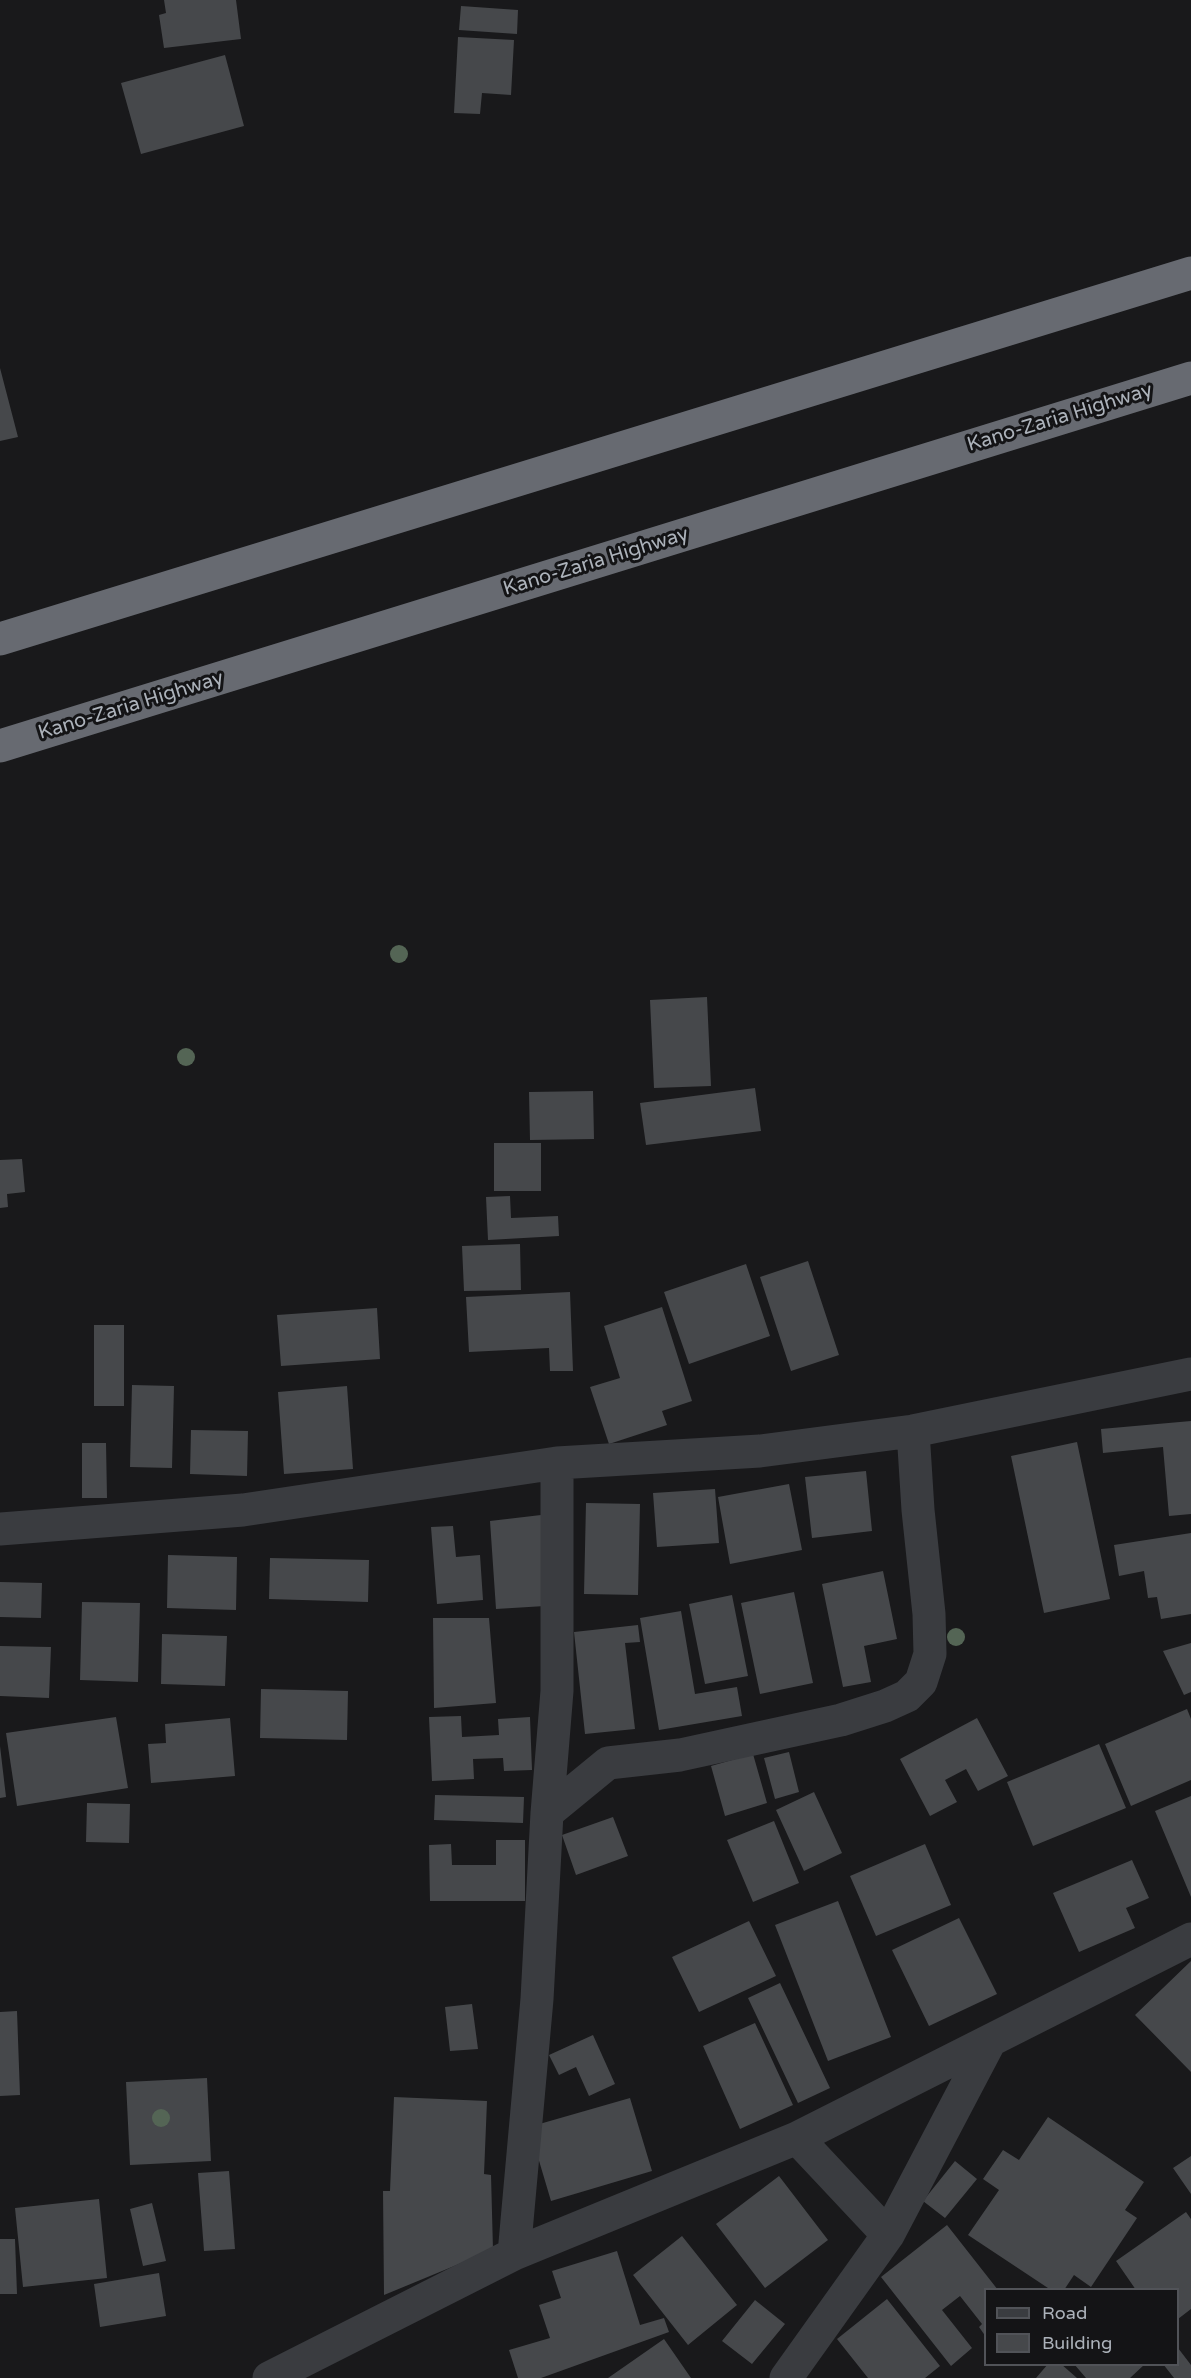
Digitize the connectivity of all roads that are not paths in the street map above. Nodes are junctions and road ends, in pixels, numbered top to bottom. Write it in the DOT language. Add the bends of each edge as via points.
graph roads {
  1 [pos="1191,273"];
  2 [pos="1191,378"];
  3 [pos="0,639"];
  4 [pos="0,746"];
  5 [pos="1191,1374"];
  6 [pos="913,1431"];
  7 [pos="556,1462"];
  8 [pos="0,1529"];
  9 [pos="547,1813"];
  10 [pos="1191,1939"];
  11 [pos="990,2041"];
  12 [pos="797,2138"];
  13 [pos="888,2235"];
  14 [pos="514,2254"];
  15 [pos="268,2378"];
  16 [pos="786,2378"];
  1 -- 3 [label="highway"];
  2 -- 4 [label="highway, Kano-Zaria Highway"];
  5 -- 6 [label="street"];
  6 -- 7 [label="street" via="760,1451"];
  6 -- 9 [label="street" via="929,1614 930,1654 921,1682 907,1696 841,1720 680,1755 608,1763"];
  7 -- 8 [label="street" via="243,1510"];
  7 -- 9 [label="street" via="557,1691"];
  9 -- 14 [label="street" via="537,1999"];
  10 -- 11 [label="street"];
  11 -- 12 [label="street"];
  11 -- 13 [label="street"];
  12 -- 13 [label="street"];
  12 -- 14 [label="street"];
  13 -- 16 [label="street"];
  14 -- 15 [label="street"];
}
